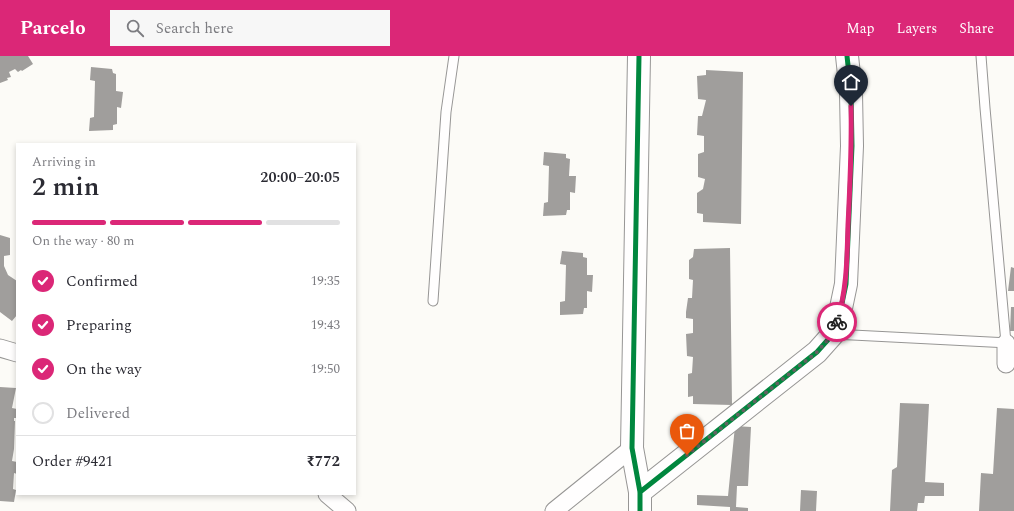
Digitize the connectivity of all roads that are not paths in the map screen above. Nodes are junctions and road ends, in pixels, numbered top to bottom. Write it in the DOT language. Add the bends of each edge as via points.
graph roads {
  1 [pos="454,56"];
  2 [pos="639,56"];
  3 [pos="847,56"];
  4 [pos="982,56"];
  5 [pos="434,301"];
  6 [pos="833,334"];
  7 [pos="1010,343"];
  8 [pos="0,348"];
  9 [pos="16,353"];
  10 [pos="1006,364"];
  11 [pos="632,448"];
  12 [pos="328,495"];
  13 [pos="640,502"];
  14 [pos="347,511"];
  15 [pos="554,511"];
  1 -- 5 [label="lane" via="446,112"];
  2 -- 11 [label="street"];
  3 -- 6 [label="street" via="852,146 846,284"];
  4 -- 7 [label="lane" via="984,108"];
  6 -- 7 [label="lane"];
  6 -- 13 [label="street" via="817,352"];
  7 -- 10 [label="street"];
  8 -- 9 [label="street"];
  11 -- 13 [label="street"];
  11 -- 15 [label="street"];
  12 -- 14 [label="street"];
}
